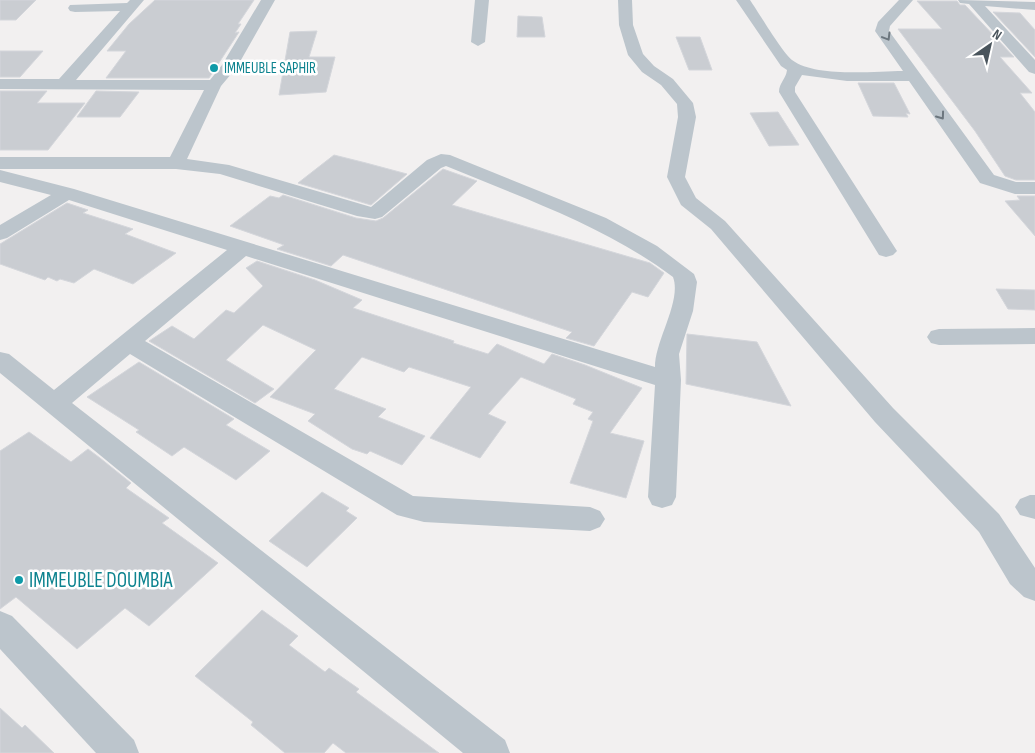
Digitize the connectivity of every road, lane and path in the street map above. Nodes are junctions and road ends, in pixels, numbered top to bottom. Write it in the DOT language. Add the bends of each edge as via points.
graph roads {
  1 [pos="268,0"];
  2 [pos="482,0"];
  3 [pos="625,0"];
  4 [pos="742,0"];
  5 [pos="906,0"];
  6 [pos="966,0"];
  7 [pos="133,4"];
  8 [pos="1035,6"];
  9 [pos="75,8"];
  10 [pos="478,42"];
  11 [pos="795,69"];
  12 [pos="1035,69"];
  13 [pos="913,76"];
  14 [pos="0,84"];
  15 [pos="64,84"];
  16 [pos="214,85"];
  17 [pos="0,163"];
  18 [pos="176,164"];
  19 [pos="0,176"];
  20 [pos="1035,188"];
  21 [pos="67,193"];
  22 [pos="0,234"];
  23 [pos="244,248"];
  24 [pos="886,251"];
  25 [pos="1035,336"];
  26 [pos="939,337"];
  27 [pos="129,342"];
  28 [pos="0,360"];
  29 [pos="668,380"];
  30 [pos="56,402"];
  31 [pos="662,497"];
  32 [pos="590,519"];
  33 [pos="1035,587"];
  34 [pos="0,626"];
  35 [pos="121,753"];
  36 [pos="492,753"];
  1 -- 16 [label="street"];
  2 -- 10 [label="street"];
  3 -- 33 [label="street" via="626,26 636,55 685,103 687,117 676,177 688,201 718,225 884,415 989,522 1021,575"];
  4 -- 11 [label="street" via="786,63"];
  5 -- 13 [label="street, one-way" via="883,25 882,31"];
  6 -- 8 [label="street"];
  6 -- 12 [label="street"];
  7 -- 9 [label="street"];
  7 -- 15 [label="street"];
  11 -- 13 [label="street" via="828,74"];
  11 -- 24 [label="street" via="794,78 786,86 787,92"];
  13 -- 20 [label="street, one-way" via="987,179 1015,188"];
  14 -- 15 [label="street"];
  15 -- 16 [label="street"];
  16 -- 18 [label="street"];
  17 -- 18 [label="street"];
  18 -- 29 [label="street" via="222,169 375,213 434,164 450,161 599,222 650,250 683,274 686,282 682,312 667,354"];
  19 -- 21 [label="street"];
  21 -- 22 [label="street"];
  21 -- 23 [label="street"];
  23 -- 27 [label="street"];
  23 -- 29 [label="street"];
  25 -- 26 [label="street"];
  27 -- 30 [label="street"];
  27 -- 32 [label="street" via="407,506 424,510"];
  28 -- 30 [label="street"];
  29 -- 31 [label="street"];
  30 -- 36 [label="street"];
  34 -- 35 [label="street"];
}
